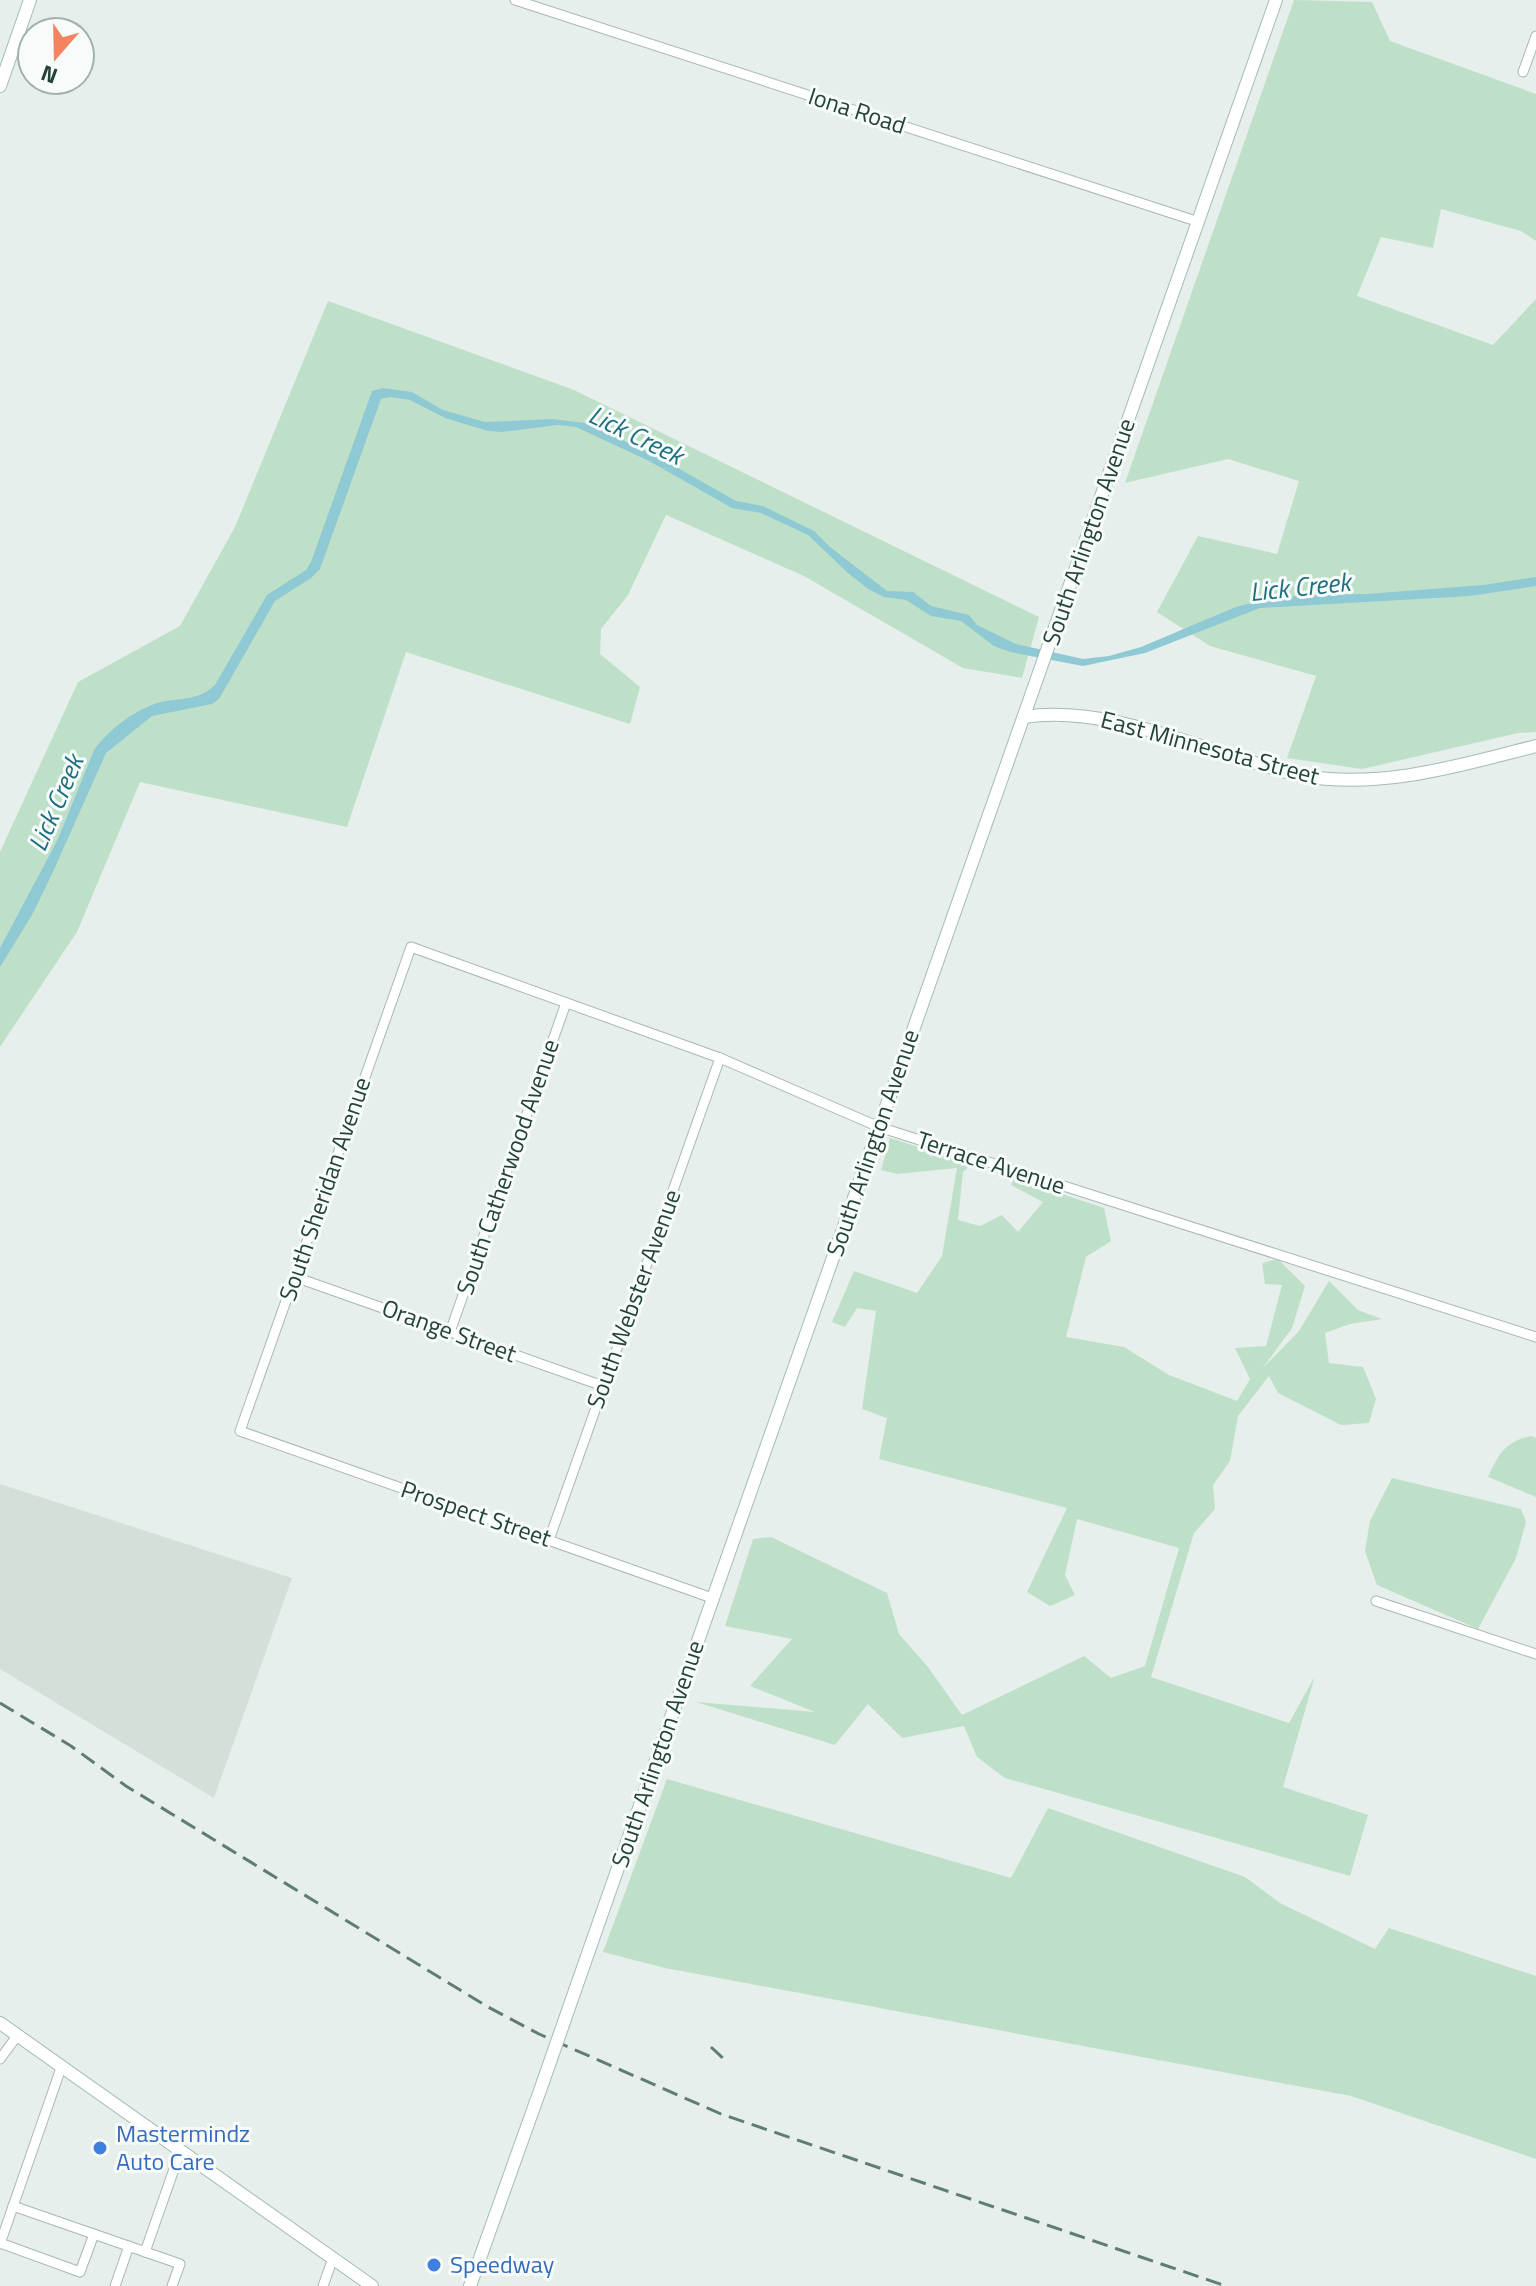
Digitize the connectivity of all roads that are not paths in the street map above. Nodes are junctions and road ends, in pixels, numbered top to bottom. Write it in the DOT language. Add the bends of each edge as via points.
graph roads {
  1 [pos="30,0"];
  2 [pos="515,0"];
  3 [pos="1276,0"];
  4 [pos="1536,36"];
  5 [pos="1523,72"];
  6 [pos="0,86"];
  7 [pos="1199,222"];
  8 [pos="1024,717"];
  9 [pos="1536,746"];
  10 [pos="411,947"];
  11 [pos="566,1003"];
  12 [pos="720,1058"];
  13 [pos="879,1127"];
  14 [pos="295,1277"];
  15 [pos="450,1332"];
  16 [pos="1536,1337"];
  17 [pos="603,1386"];
  18 [pos="240,1431"];
  19 [pos="549,1540"];
  20 [pos="712,1598"];
  21 [pos="1376,1601"];
  22 [pos="1536,1654"];
  23 [pos="0,2023"];
  24 [pos="17,2036"];
  25 [pos="0,2059"];
  26 [pos="61,2068"];
  27 [pos="180,2152"];
  28 [pos="0,2210"];
  29 [pos="12,2210"];
  30 [pos="94,2234"];
  31 [pos="0,2244"];
  32 [pos="129,2246"];
  33 [pos="145,2252"];
  34 [pos="333,2258"];
  35 [pos="115,2286"];
  36 [pos="172,2286"];
  37 [pos="323,2286"];
  38 [pos="372,2286"];
  39 [pos="470,2286"];
  1 -- 6 [label="main road"];
  2 -- 7 [label="street, Iona Road"];
  3 -- 7 [label="main road, South Arlington Avenue"];
  4 -- 5 [label="street"];
  7 -- 8 [label="main road, South Arlington Avenue"];
  8 -- 9 [label="main road, East Minnesota Street" via="1091,716 1293,774 1333,780 1415,776"];
  8 -- 13 [label="main road, South Arlington Avenue"];
  10 -- 11 [label="street, Terrace Avenue"];
  10 -- 14 [label="street, South Sheridan Avenue"];
  11 -- 12 [label="street, Terrace Avenue"];
  11 -- 15 [label="street, South Catherwood Avenue"];
  12 -- 13 [label="street, Terrace Avenue"];
  12 -- 17 [label="street, South Webster Avenue"];
  13 -- 16 [label="street, Terrace Avenue"];
  13 -- 20 [label="main road, South Arlington Avenue"];
  14 -- 15 [label="street, Orange Street"];
  14 -- 18 [label="street, South Sheridan Avenue"];
  15 -- 17 [label="street, Orange Street"];
  17 -- 19 [label="street, South Webster Avenue"];
  18 -- 19 [label="street, Prospect Street"];
  19 -- 20 [label="street, Prospect Street"];
  20 -- 39 [label="main road, South Arlington Avenue, bridge"];
  21 -- 22 [label="street"];
  23 -- 24 [label="main road"];
  24 -- 25 [label="street"];
  24 -- 26 [label="main road"];
  26 -- 27 [label="main road"];
  26 -- 29 [label="street"];
  27 -- 33 [label="street"];
  27 -- 34 [label="main road"];
  28 -- 29 [label="street"];
  29 -- 30 [label="street"];
  29 -- 31 [label="street"];
  30 -- 31 [label="street" via="80,2272"];
  30 -- 32 [label="street"];
  32 -- 33 [label="street"];
  32 -- 35 [label="street"];
  33 -- 36 [label="street" via="180,2264"];
  34 -- 37 [label="street"];
  34 -- 38 [label="main road"];
}
